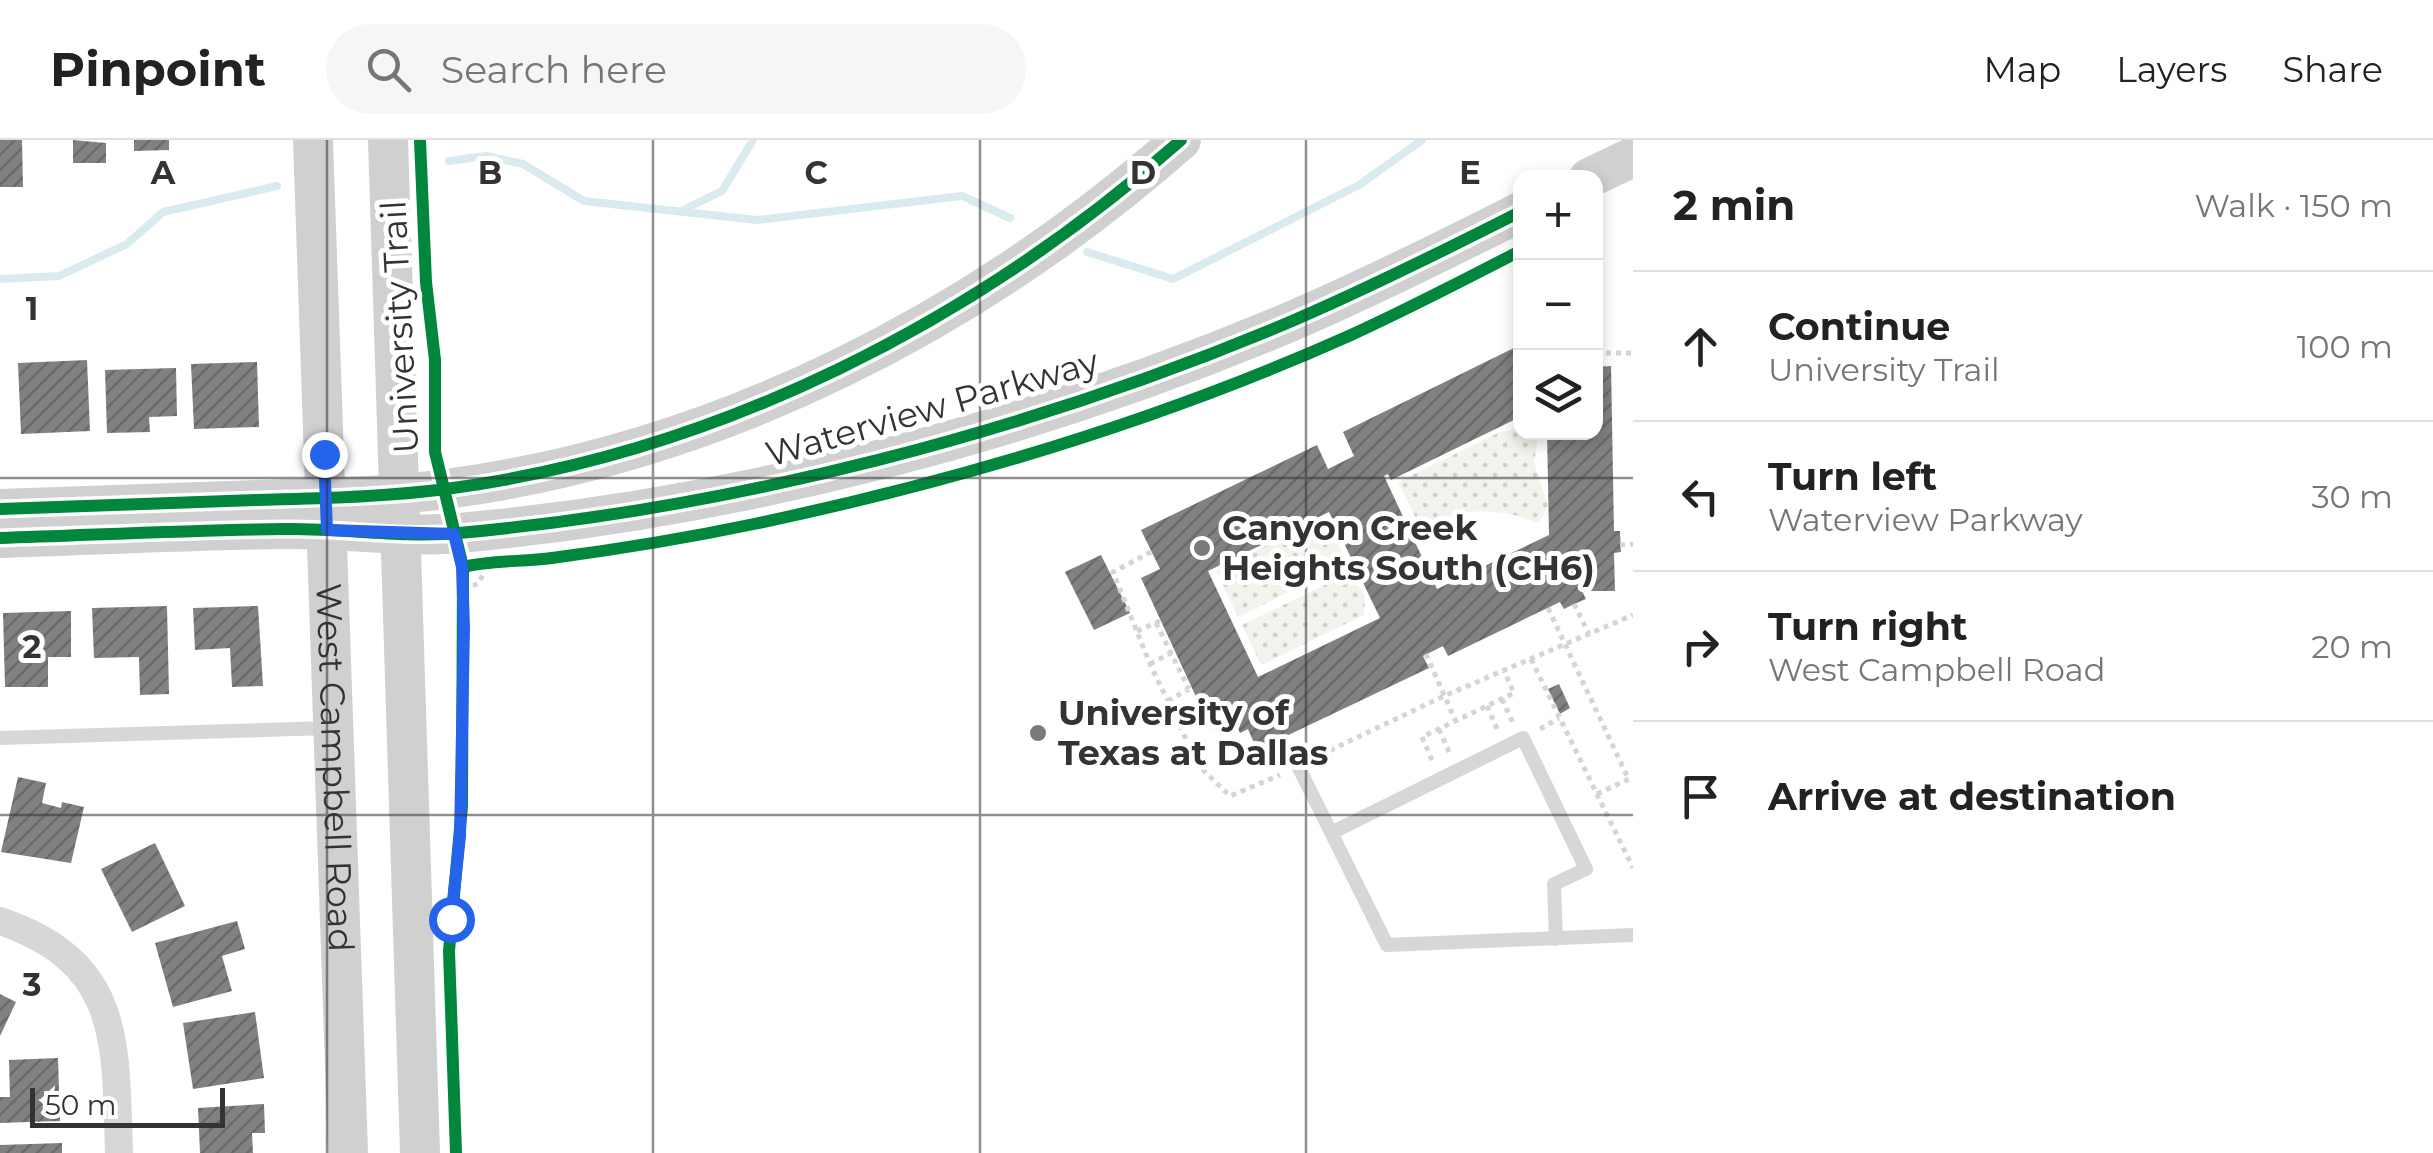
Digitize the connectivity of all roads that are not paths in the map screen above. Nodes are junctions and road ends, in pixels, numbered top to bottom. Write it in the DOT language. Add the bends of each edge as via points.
graph roads {
  1 [pos="314,140"];
  2 [pos="388,140"];
  3 [pos="1181,140"];
  4 [pos="1633,157"];
  5 [pos="1603,171"];
  6 [pos="1513,216"];
  7 [pos="0,509"];
  8 [pos="400,513"];
  9 [pos="326,514"];
  10 [pos="0,538"];
  11 [pos="334,728"];
  12 [pos="0,738"];
  13 [pos="1298,766"];
  14 [pos="1331,833"];
  15 [pos="0,922"];
  16 [pos="1633,935"];
  17 [pos="1556,938"];
  18 [pos="119,1153"];
  19 [pos="348,1153"];
  20 [pos="420,1153"];
  1 -- 9 [label="main road, West Campbell Road"];
  2 -- 8 [label="main road, West Campbell Road"];
  3 -- 8 [label="main road, Waterview Parkway" via="1038,253 908,333 783,396 674,436 488,482"];
  4 -- 5 [label="main road"];
  6 -- 8 [label="main road, Waterview Parkway" via="1186,363 923,448 458,550"];
  7 -- 9 [label="main road"];
  8 -- 9 [label="main road, Waterview Parkway"];
  8 -- 20 [label="main road, West Campbell Road"];
  9 -- 10 [label="main road"];
  9 -- 11 [label="main road, West Campbell Road"];
  11 -- 12 [label="lane"];
  11 -- 19 [label="main road, West Campbell Road"];
  13 -- 14 [label="lane"];
  14 -- 17 [label="lane" via="1388,946"];
  14 -- 17 [label="lane" via="1524,738 1586,869 1554,884"];
  15 -- 18 [label="street" via="46,940 90,984 116,1051"];
  16 -- 17 [label="lane"];
}
